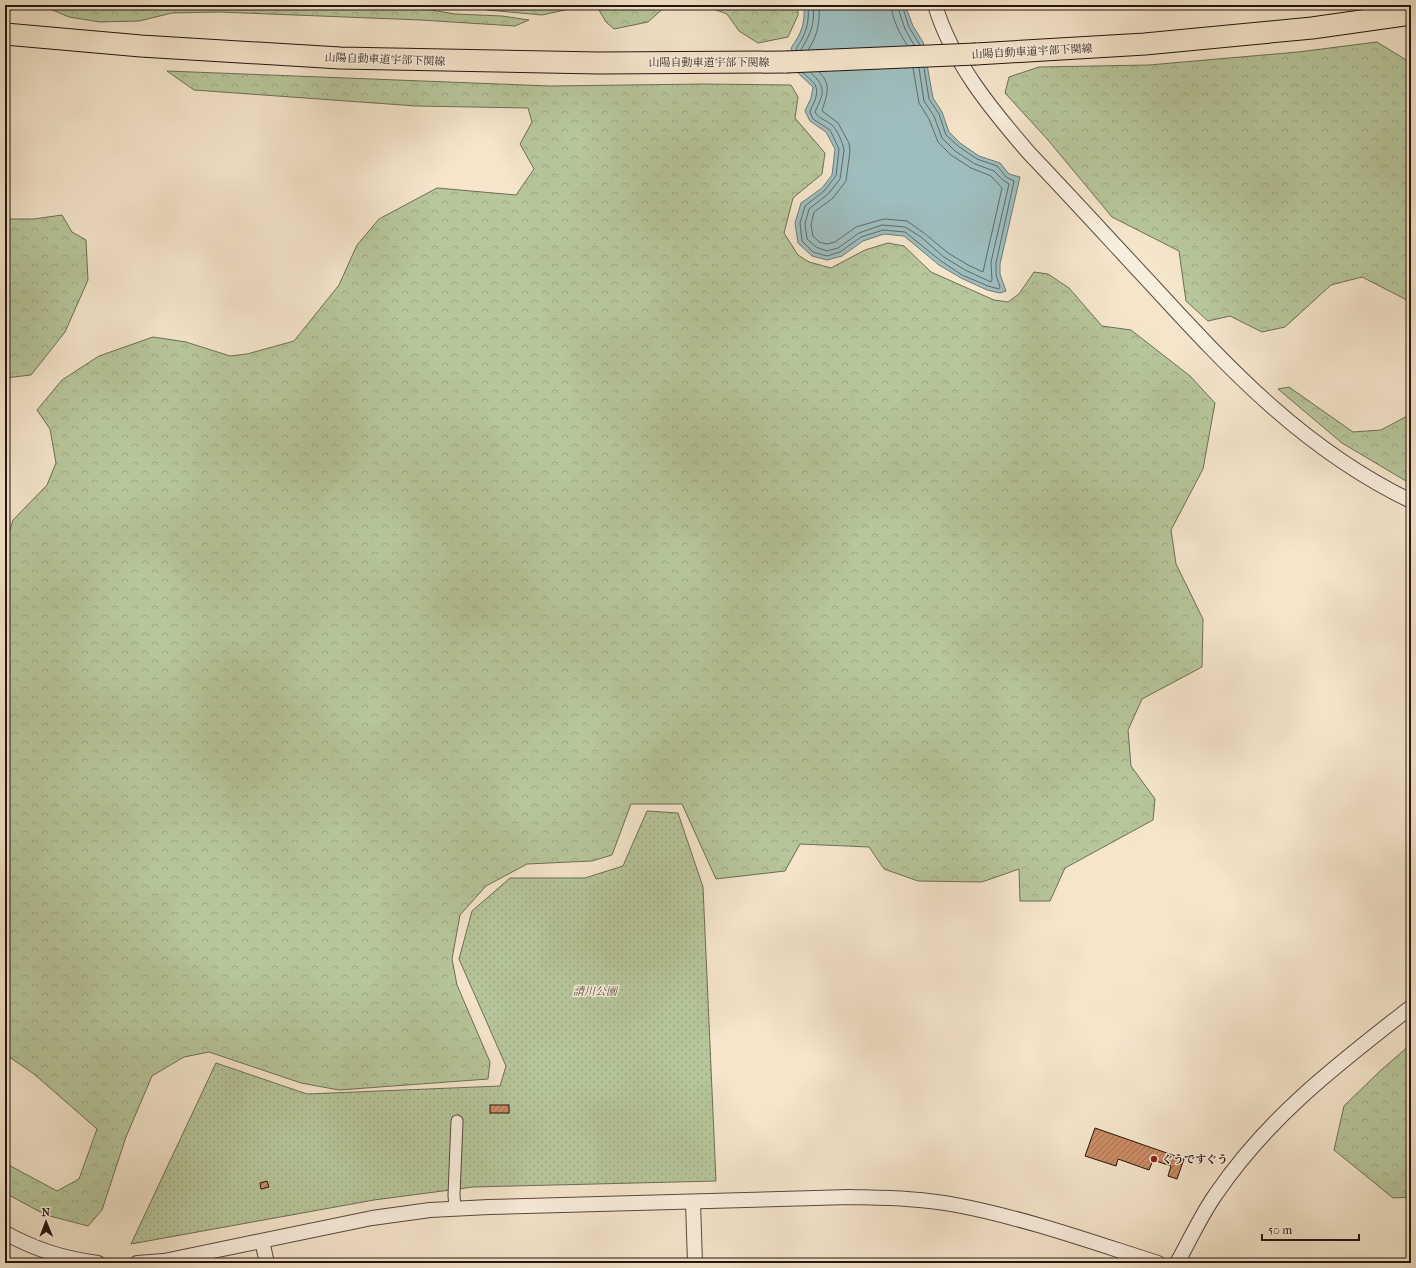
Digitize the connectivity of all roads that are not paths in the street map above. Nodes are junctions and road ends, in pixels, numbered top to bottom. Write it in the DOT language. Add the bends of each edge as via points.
graph roads {
  1 [pos="935,5"];
  2 [pos="1411,14"];
  3 [pos="5,34"];
  4 [pos="1411,501"];
  5 [pos="1411,1007"];
  6 [pos="458,1121"];
  7 [pos="693,1202"];
  8 [pos="455,1209"];
  9 [pos="5,1233"];
  10 [pos="262,1241"];
  11 [pos="98,1263"];
  12 [pos="137,1263"];
  13 [pos="267,1263"];
  14 [pos="695,1263"];
  15 [pos="1158,1263"];
  16 [pos="1177,1263"];
  1 -- 4 [label="street" via="950,44 973,84 1002,121 1211,349 1245,384 1316,444 1356,471"];
  2 -- 3 [label="highway, 山陽自動車道宇部下関線, bridge" via="1312,28 1145,44 786,62 599,63 340,58 141,46"];
  5 -- 16 [label="street" via="1310,1088 1253,1145 1215,1195"];
  6 -- 8 [label="street"];
  7 -- 8 [label="street"];
  7 -- 14 [label="street"];
  7 -- 15 [label="street" via="850,1197 956,1204 1017,1219"];
  8 -- 10 [label="street" via="372,1218"];
  9 -- 11 [label="street" via="46,1252 72,1260"];
  10 -- 12 [label="street" via="164,1261"];
  10 -- 13 [label="street"];
}
